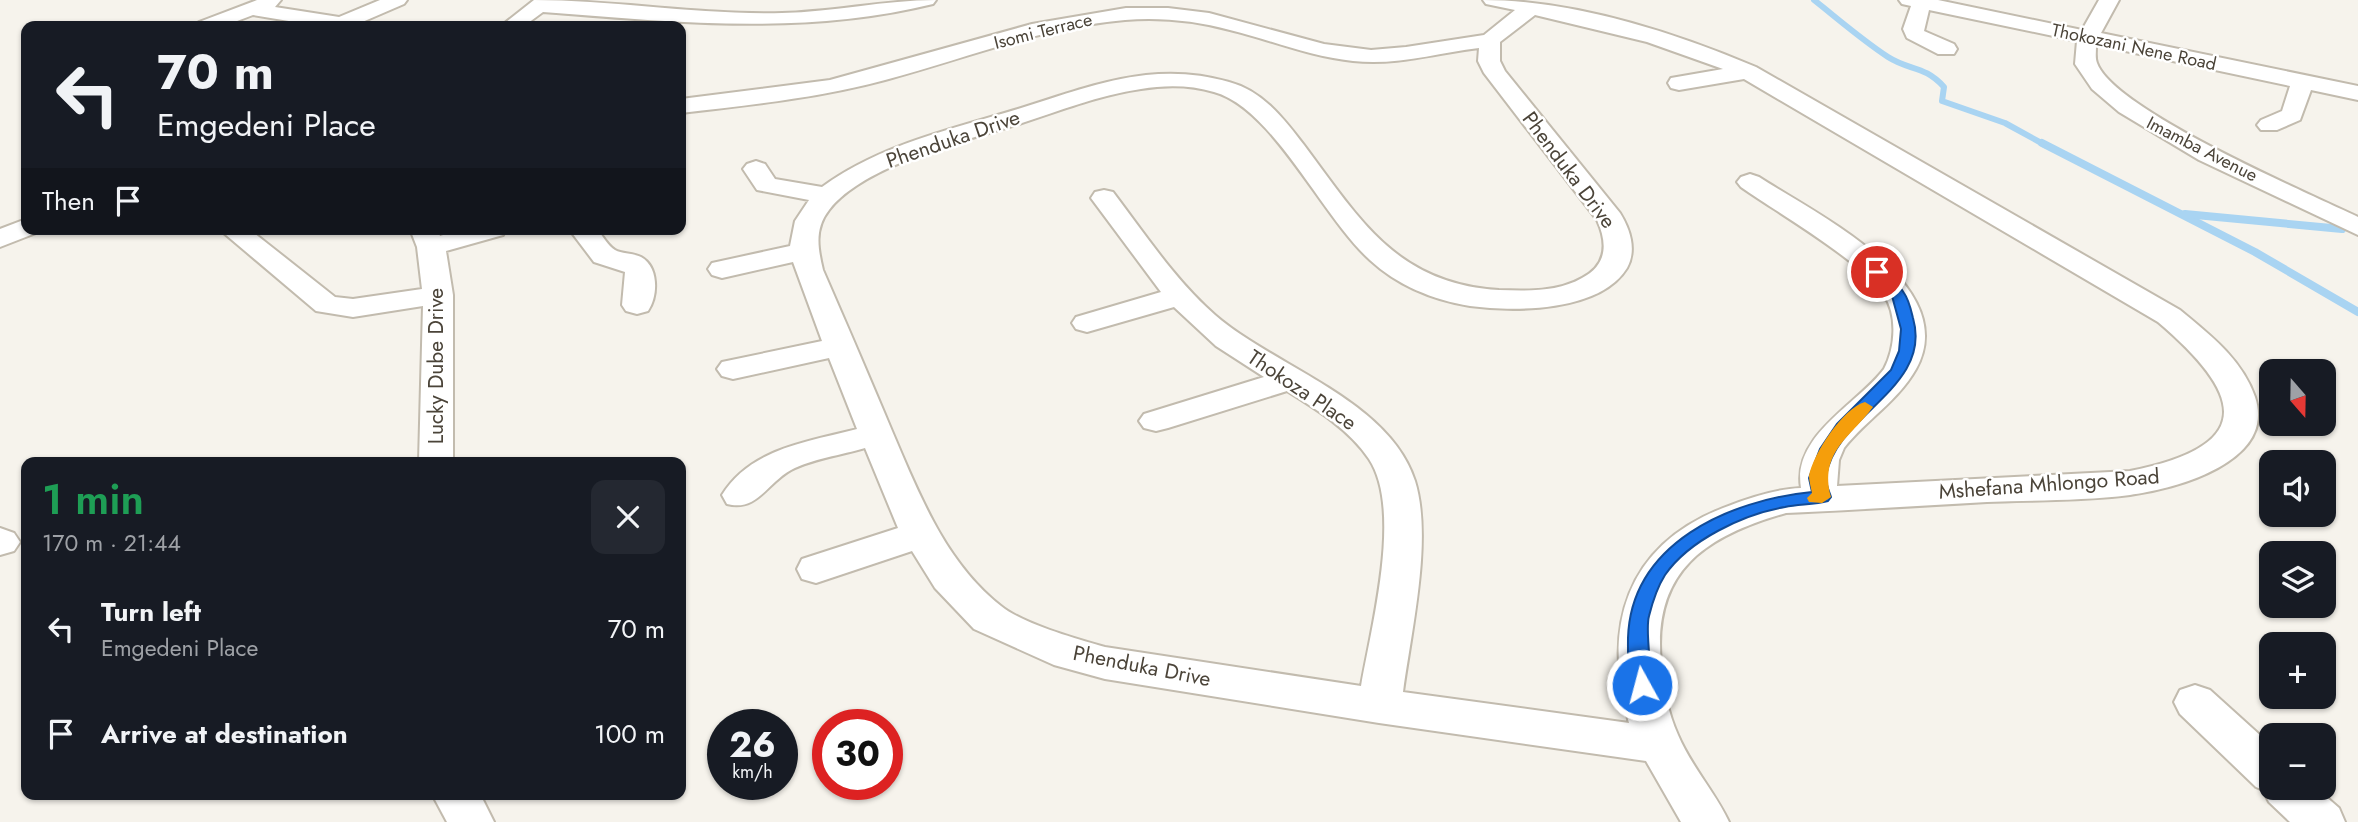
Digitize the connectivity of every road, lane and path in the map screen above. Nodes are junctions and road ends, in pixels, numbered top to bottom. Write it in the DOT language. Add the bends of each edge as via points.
graph roads {
  1 [pos="662,0"];
  2 [pos="926,0"];
  3 [pos="1493,0"];
  4 [pos="2109,0"];
  5 [pos="385,1"];
  6 [pos="1916,1"];
  7 [pos="544,3"];
  8 [pos="1531,8"];
  9 [pos="644,13"];
  10 [pos="241,15"];
  11 [pos="262,21"];
  12 [pos="284,21"];
  13 [pos="318,21"];
  14 [pos="348,21"];
  15 [pos="518,21"];
  16 [pos="2088,37"];
  17 [pos="1490,40"];
  18 [pos="1946,49"];
  19 [pos="1748,72"];
  20 [pos="2302,82"];
  21 [pos="1679,83"];
  22 [pos="2358,93"];
  23 [pos="686,105"];
  24 [pos="2269,125"];
  25 [pos="756,169"];
  26 [pos="1749,182"];
  27 [pos="829,196"];
  28 [pos="1104,198"];
  29 [pos="2358,227"];
  30 [pos="21,230"];
  31 [pos="240,235"];
  32 [pos="449,235"];
  33 [pos="587,235"];
  34 [pos="427,238"];
  35 [pos="0,239"];
  36 [pos="806,251"];
  37 [pos="722,269"];
  38 [pos="438,295"];
  39 [pos="1181,296"];
  40 [pos="637,305"];
  41 [pos="1087,323"];
  42 [pos="842,346"];
  43 [pos="733,369"];
  44 [pos="1288,380"];
  45 [pos="1156,421"];
  46 [pos="877,434"];
  47 [pos="436,457"];
  48 [pos="740,495"];
  49 [pos="1822,497"];
  50 [pos="920,534"];
  51 [pos="816,569"];
  52 [pos="2195,702"];
  53 [pos="1379,706"];
  54 [pos="1660,745"];
  55 [pos="2259,762"];
  56 [pos="458,800"];
  57 [pos="2299,800"];
  58 [pos="471,822"];
  59 [pos="1706,822"];
  60 [pos="2322,822"];
  1 -- 9 [label="street"];
  2 -- 9 [label="street" via="814,20"];
  3 -- 8 [label="street, Mshefana Mhlongo Road"];
  4 -- 16 [label="street"];
  5 -- 14 [label="street"];
  6 -- 16 [label="street, Thokozani Nene Road"];
  6 -- 18 [label="street" via="1914,34"];
  7 -- 9 [label="street"];
  7 -- 15 [label="street"];
  8 -- 17 [label="street"];
  8 -- 19 [label="street, Mshefana Mhlongo Road" via="1659,37"];
  10 -- 11 [label="street"];
  10 -- 12 [label="street"];
  10 -- 13 [label="street"];
  16 -- 20 [label="street, Thokozani Nene Road"];
  16 -- 29 [label="street, Imamba Avenue" via="2085,53 2092,75 2124,107"];
  17 -- 23 [label="street, Isomi Terrace" via="1404,55 1354,55 1200,17 1122,15 1061,24 825,88"];
  17 -- 27 [label="street, Phenduka Drive" via="1489,61 1495,73 1617,233 1618,258 1610,271 1581,290 1497,300 1416,281 1394,268 1358,234 1260,106 1235,90 1195,80 1138,82 1075,98 907,152"];
  19 -- 21 [label="street"];
  19 -- 49 [label="street, Mshefana Mhlongo Road" via="2169,316 2210,351 2239,395 2242,420 2225,451 2196,468 2164,478"];
  20 -- 22 [label="street, Thokozani Nene Road"];
  20 -- 24 [label="street" via="2292,115"];
  25 -- 27 [label="street" via="766,185"];
  26 -- 49 [label="street" via="1889,283 1899,295 1909,329 1898,372 1828,449 1817,478"];
  27 -- 36 [label="street, Phenduka Drive" via="810,222 804,237"];
  28 -- 39 [label="street, Thokoza Place"];
  30 -- 35 [label="street"];
  31 -- 38 [label="street" via="327,305 353,308"];
  32 -- 34 [label="street"];
  33 -- 40 [label="street" via="604,256 639,269"];
  34 -- 38 [label="street, Lucky Dube Drive"];
  36 -- 37 [label="street"];
  36 -- 42 [label="street, Phenduka Drive" via="809,270"];
  38 -- 47 [label="street, Lucky Dube Drive"];
  39 -- 41 [label="street"];
  39 -- 44 [label="street, Thokoza Place" via="1223,337"];
  42 -- 43 [label="street"];
  42 -- 46 [label="street, Phenduka Drive"];
  44 -- 45 [label="street"];
  44 -- 53 [label="street, Thokoza Place" via="1367,434 1391,464 1398,482 1400,561"];
  46 -- 48 [label="street" via="780,461"];
  46 -- 50 [label="street, Phenduka Drive"];
  49 -- 54 [label="street, Mshefana Mhlongo Road" via="1785,501 1724,520 1687,543 1657,572 1639,617 1638,659 1647,711"];
  50 -- 51 [label="street"];
  50 -- 53 [label="street, Phenduka Drive" via="949,578 988,618 1054,649 1153,671"];
  52 -- 55 [label="street"];
  53 -- 54 [label="street, Phenduka Drive"];
  54 -- 59 [label="street, Mshefana Mhlongo Road"];
  56 -- 58 [label="street"];
  57 -- 60 [label="street"];
}
